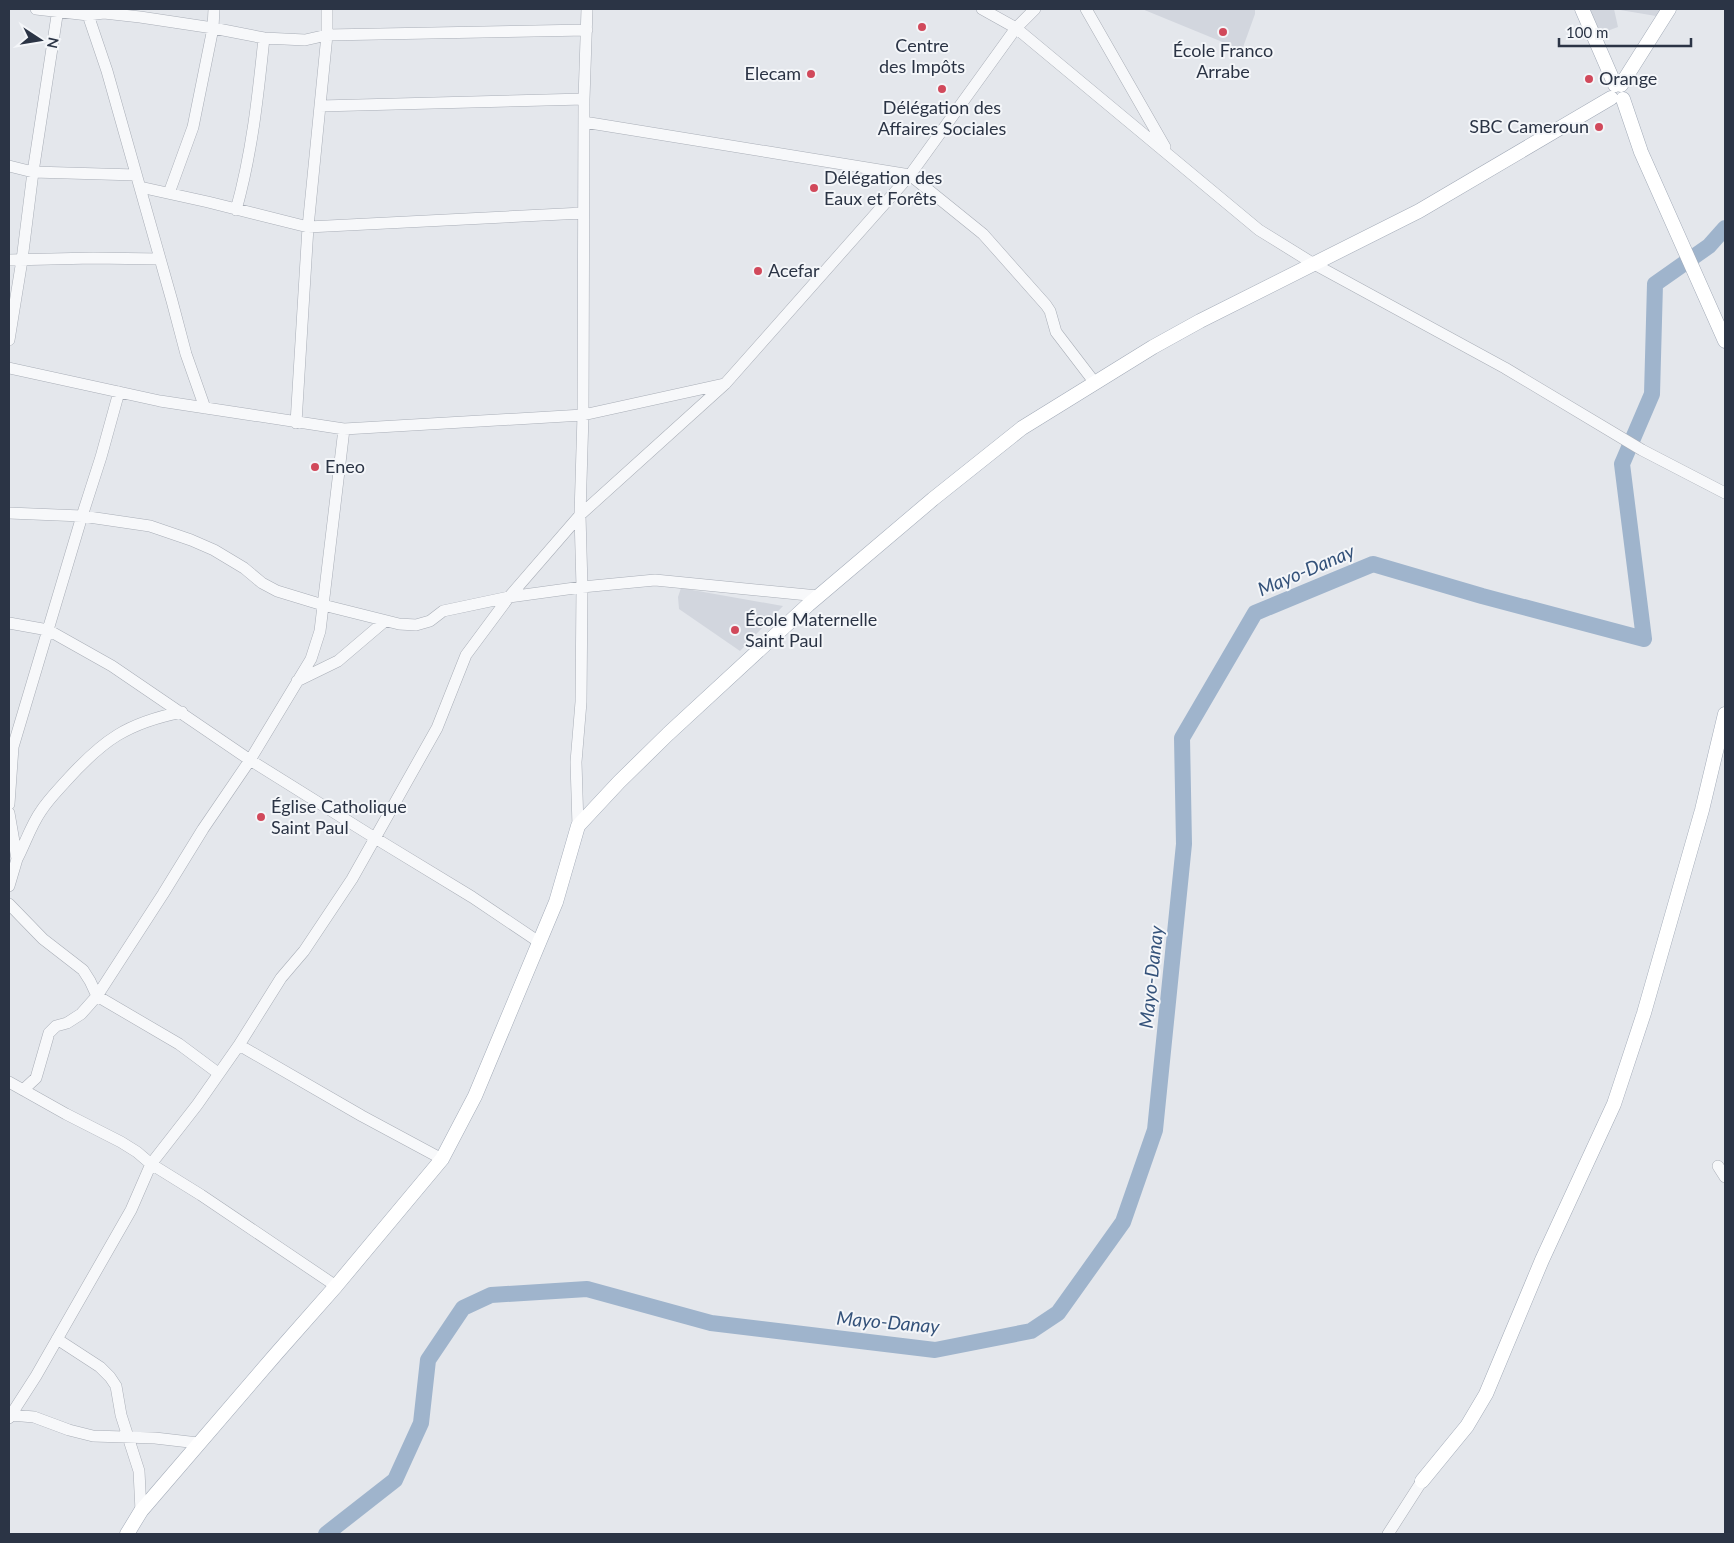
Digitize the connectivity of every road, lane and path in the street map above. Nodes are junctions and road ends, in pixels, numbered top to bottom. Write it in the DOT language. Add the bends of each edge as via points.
graph roads {
  1 [pos="36,9"];
  2 [pos="214,9"];
  3 [pos="327,9"];
  4 [pos="587,9"];
  5 [pos="982,9"];
  6 [pos="1035,9"];
  7 [pos="1086,9"];
  8 [pos="1582,9"];
  9 [pos="1669,9"];
  10 [pos="58,10"];
  11 [pos="87,12"];
  12 [pos="141,13"];
  13 [pos="213,28"];
  14 [pos="1016,28"];
  15 [pos="587,30"];
  16 [pos="327,35"];
  17 [pos="264,38"];
  18 [pos="1618,92"];
  19 [pos="584,99"];
  20 [pos="320,106"];
  21 [pos="584,122"];
  22 [pos="1169,155"];
  23 [pos="9,166"];
  24 [pos="33,172"];
  25 [pos="910,175"];
  26 [pos="138,181"];
  27 [pos="169,194"];
  28 [pos="236,210"];
  29 [pos="584,213"];
  30 [pos="308,227"];
  31 [pos="160,259"];
  32 [pos="9,260"];
  33 [pos="22,260"];
  34 [pos="1314,264"];
  35 [pos="9,340"];
  36 [pos="1725,341"];
  37 [pos="9,368"];
  38 [pos="1095,383"];
  39 [pos="725,384"];
  40 [pos="118,392"];
  41 [pos="204,408"];
  42 [pos="583,415"];
  43 [pos="296,423"];
  44 [pos="344,429"];
  45 [pos="1725,493"];
  46 [pos="9,513"];
  47 [pos="580,515"];
  48 [pos="82,516"];
  49 [pos="582,587"];
  50 [pos="818,596"];
  51 [pos="509,597"];
  52 [pos="323,605"];
  53 [pos="386,621"];
  54 [pos="9,623"];
  55 [pos="48,630"];
  56 [pos="298,681"];
  57 [pos="182,712"];
  58 [pos="1725,714"];
  59 [pos="250,760"];
  60 [pos="9,804"];
  61 [pos="9,813"];
  62 [pos="578,826"];
  63 [pos="375,838"];
  64 [pos="17,859"];
  65 [pos="9,886"];
  66 [pos="9,904"];
  67 [pos="539,942"];
  68 [pos="97,996"];
  69 [pos="239,1045"];
  70 [pos="218,1073"];
  71 [pos="9,1082"];
  72 [pos="23,1090"];
  73 [pos="442,1159"];
  74 [pos="151,1164"];
  75 [pos="1718,1166"];
  76 [pos="1725,1177"];
  77 [pos="336,1286"];
  78 [pos="57,1339"];
  79 [pos="10,1416"];
  80 [pos="129,1438"];
  81 [pos="198,1444"];
  82 [pos="1422,1481"];
  83 [pos="141,1511"];
  84 [pos="127,1534"];
  85 [pos="1388,1534"];
  1 -- 10 [label="street"];
  2 -- 13 [label="street"];
  3 -- 16 [label="street"];
  4 -- 15 [label="street"];
  5 -- 14 [label="street"];
  6 -- 14 [label="street"];
  7 -- 22 [label="street"];
  8 -- 18 [label="main road"];
  9 -- 18 [label="main road"];
  10 -- 11 [label="street"];
  10 -- 24 [label="street"];
  11 -- 12 [label="street"];
  11 -- 26 [label="street"];
  12 -- 13 [label="street"];
  13 -- 17 [label="street"];
  13 -- 27 [label="street" via="193,126"];
  14 -- 22 [label="street"];
  14 -- 25 [label="street"];
  15 -- 16 [label="street"];
  15 -- 19 [label="street"];
  16 -- 17 [label="street" via="305,40"];
  16 -- 20 [label="street"];
  17 -- 28 [label="street" via="249,161"];
  18 -- 34 [label="main road" via="1420,211"];
  18 -- 36 [label="main road" via="1641,152"];
  19 -- 20 [label="street"];
  19 -- 21 [label="street"];
  20 -- 30 [label="street"];
  21 -- 25 [label="street"];
  21 -- 29 [label="street"];
  22 -- 34 [label="street" via="1259,230"];
  23 -- 24 [label="street"];
  24 -- 26 [label="street"];
  24 -- 33 [label="street"];
  25 -- 38 [label="street" via="983,234 1046,305 1056,332"];
  25 -- 39 [label="street"];
  26 -- 27 [label="street"];
  26 -- 31 [label="street"];
  27 -- 28 [label="street"];
  28 -- 30 [label="street"];
  29 -- 30 [label="street"];
  29 -- 42 [label="street"];
  30 -- 43 [label="street"];
  31 -- 33 [label="street"];
  31 -- 41 [label="street"];
  32 -- 33 [label="street"];
  33 -- 35 [label="street"];
  34 -- 38 [label="main road" via="1200,321"];
  34 -- 45 [label="street" via="1505,368 1642,450"];
  37 -- 40 [label="street"];
  38 -- 50 [label="main road" via="1022,428"];
  39 -- 42 [label="street"];
  39 -- 47 [label="street"];
  40 -- 41 [label="street"];
  40 -- 48 [label="street"];
  41 -- 43 [label="street"];
  42 -- 44 [label="street"];
  42 -- 47 [label="street"];
  43 -- 44 [label="street"];
  44 -- 52 [label="street"];
  46 -- 48 [label="street"];
  47 -- 49 [label="street"];
  47 -- 51 [label="street"];
  48 -- 52 [label="street" via="150,526 191,540 214,550 277,591"];
  48 -- 55 [label="street"];
  49 -- 50 [label="street" via="655,580"];
  49 -- 51 [label="street"];
  49 -- 62 [label="street" via="581,702 576,762"];
  50 -- 62 [label="main road" via="668,734"];
  51 -- 53 [label="street" via="443,611 430,621 416,625"];
  51 -- 63 [label="street" via="466,655 437,728"];
  52 -- 53 [label="street"];
  52 -- 56 [label="street" via="315,648"];
  53 -- 56 [label="street" via="338,661"];
  54 -- 55 [label="street"];
  55 -- 57 [label="street" via="112,666"];
  55 -- 60 [label="street" via="14,747"];
  56 -- 59 [label="street"];
  57 -- 59 [label="street"];
  57 -- 64 [label="street" via="126,730 94,752 40,812"];
  58 -- 82 [label="main road" via="1700,819 1614,1104 1542,1260 1486,1394 1467,1426"];
  59 -- 63 [label="street"];
  59 -- 68 [label="street"];
  61 -- 64 [label="street"];
  62 -- 67 [label="main road" via="556,902"];
  63 -- 67 [label="street"];
  63 -- 69 [label="street" via="328,917 281,978"];
  64 -- 65 [label="street"];
  66 -- 68 [label="street" via="43,939 83,970"];
  67 -- 73 [label="main road" via="475,1096"];
  68 -- 70 [label="street" via="179,1044"];
  68 -- 72 [label="street" via="81,1014 49,1033 36,1078"];
  69 -- 70 [label="street"];
  69 -- 73 [label="street"];
  70 -- 74 [label="street"];
  71 -- 72 [label="street"];
  72 -- 74 [label="street" via="121,1142"];
  73 -- 77 [label="main road"];
  74 -- 77 [label="street"];
  74 -- 78 [label="street" via="131,1210"];
  75 -- 76 [label="street"];
  77 -- 81 [label="main road"];
  78 -- 79 [label="street"];
  78 -- 80 [label="street" via="110,1377 116,1386"];
  79 -- 80 [label="street" via="34,1417 86,1434"];
  80 -- 81 [label="street"];
  80 -- 83 [label="street" via="139,1471"];
  81 -- 83 [label="main road"];
  82 -- 85 [label="street"];
  83 -- 84 [label="main road"];
}
